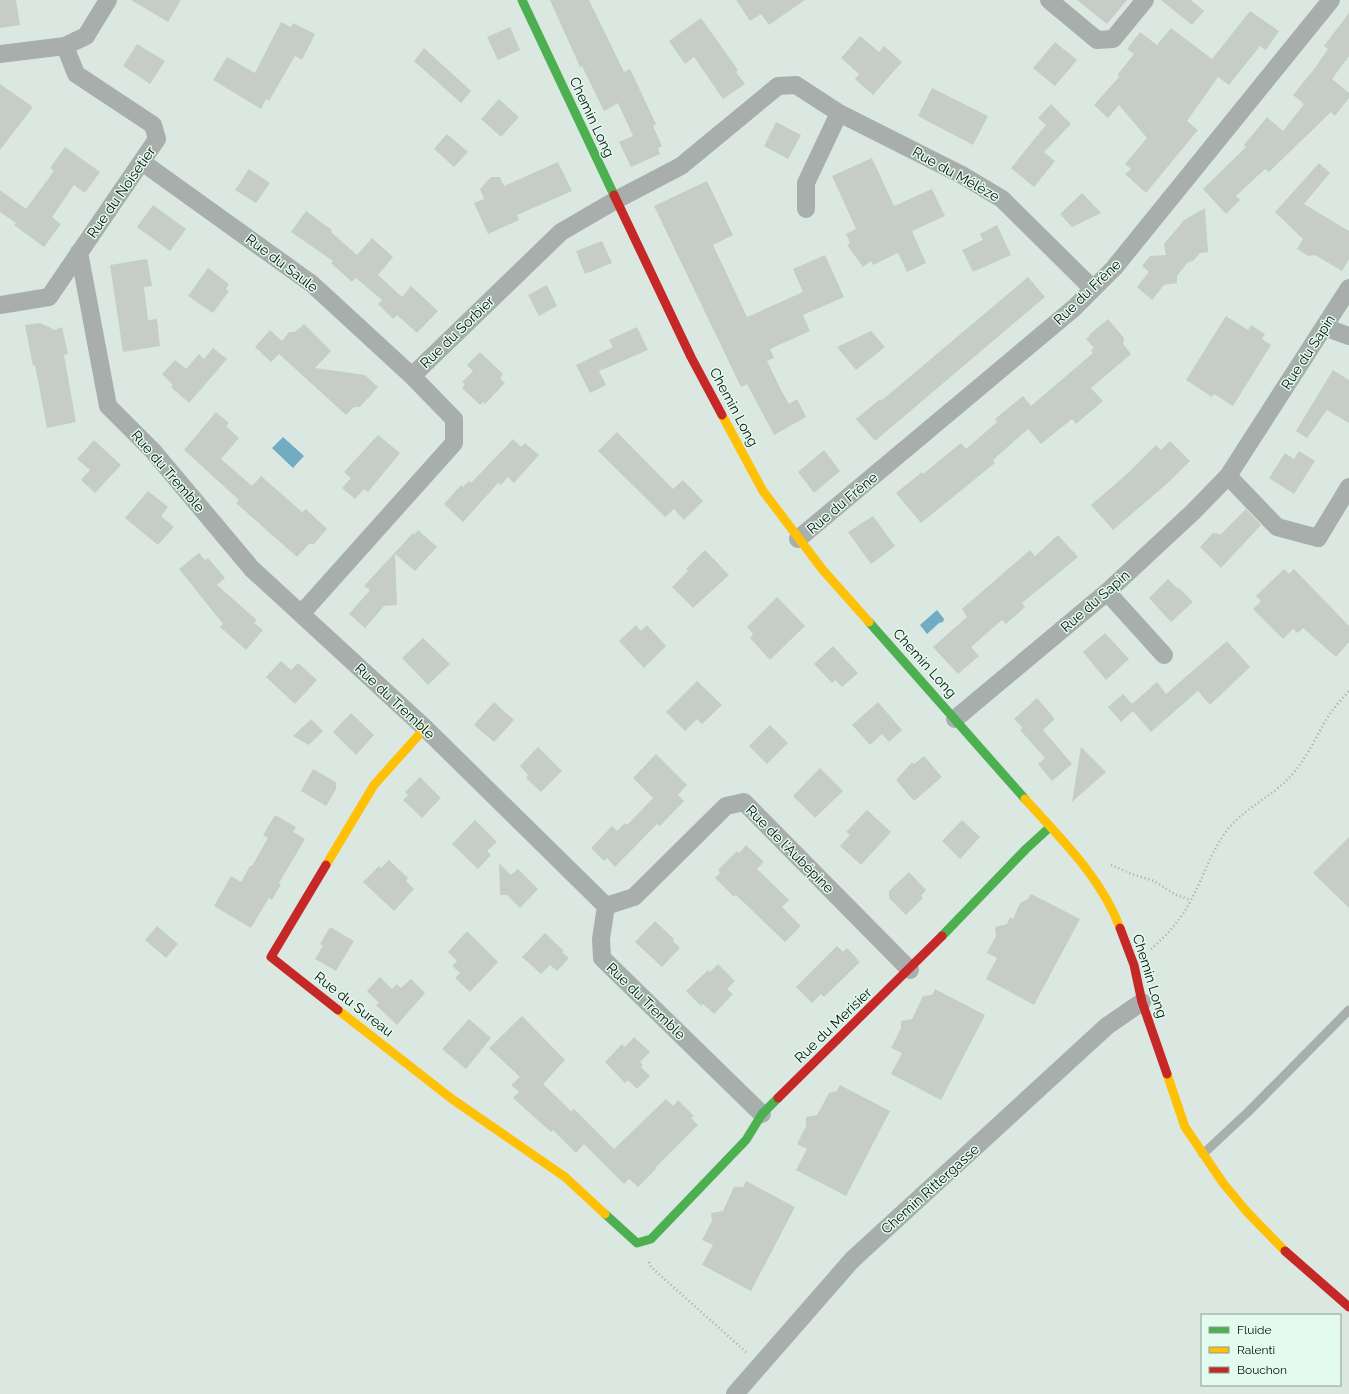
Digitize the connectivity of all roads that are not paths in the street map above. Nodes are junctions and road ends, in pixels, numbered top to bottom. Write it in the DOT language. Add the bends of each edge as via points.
graph roads {
  1 [pos="108,0"];
  2 [pos="522,0"];
  3 [pos="1049,0"];
  4 [pos="1145,0"];
  5 [pos="1331,0"];
  6 [pos="65,46"];
  7 [pos="0,54"];
  8 [pos="839,113"];
  9 [pos="142,162"];
  10 [pos="616,200"];
  11 [pos="806,210"];
  12 [pos="79,252"];
  13 [pos="1349,288"];
  14 [pos="1093,289"];
  15 [pos="0,305"];
  16 [pos="1324,327"];
  17 [pos="1349,336"];
  18 [pos="412,376"];
  19 [pos="1228,476"];
  20 [pos="1349,487"];
  21 [pos="798,539"];
  22 [pos="1106,592"];
  23 [pos="301,614"];
  24 [pos="1164,655"];
  25 [pos="955,718"];
  26 [pos="425,728"];
  27 [pos="1050,827"];
  28 [pos="606,906"];
  29 [pos="910,970"];
  30 [pos="1142,1002"];
  31 [pos="1349,1010"];
  32 [pos="762,1114"];
  33 [pos="1203,1154"];
  34 [pos="637,1243"];
  35 [pos="1349,1307"];
  36 [pos="735,1394"];
  1 -- 6 [label="street" via="86,36"];
  2 -- 10 [label="street, Chemin Long"];
  3 -- 4 [label="street" via="1098,40 1113,39"];
  5 -- 14 [label="street, Rue du Frêne" via="1114,268"];
  6 -- 7 [label="street"];
  6 -- 9 [label="street, Rue du Noisetier" via="76,74 153,125 157,139"];
  8 -- 10 [label="street, Rue du Mélèze" via="796,85 778,86 682,166"];
  8 -- 11 [label="street" via="806,183"];
  8 -- 14 [label="street, Rue du Mélèze" via="962,174 1002,199"];
  9 -- 12 [label="street, Rue du Noisetier"];
  9 -- 18 [label="street, Rue du Saule" via="312,284"];
  10 -- 18 [label="street, Rue du Sorbier" via="561,232"];
  10 -- 21 [label="street, Chemin Long" via="699,371 763,491"];
  12 -- 15 [label="street, Rue du Noisetier" via="49,297"];
  12 -- 23 [label="street, Rue du Tremble" via="108,406 153,451 252,569"];
  13 -- 16 [label="street, Rue du Sapin"];
  14 -- 21 [label="street, Rue du Frêne" via="1074,308"];
  16 -- 17 [label="street"];
  16 -- 19 [label="street, Rue du Sapin"];
  18 -- 23 [label="street, Rue du Sorbier" via="454,419 454,443"];
  19 -- 20 [label="street" via="1277,527 1318,538"];
  19 -- 22 [label="street, Rue du Sapin"];
  21 -- 25 [label="street, Chemin Long"];
  22 -- 24 [label="street"];
  22 -- 25 [label="street, Rue du Sapin"];
  23 -- 26 [label="street, Rue du Tremble"];
  25 -- 27 [label="street, Chemin Long"];
  26 -- 28 [label="street, Rue du Tremble"];
  26 -- 34 [label="street, Rue du Sureau" via="374,785 271,957 452,1099 566,1177"];
  27 -- 29 [label="street, Rue du Merisier"];
  27 -- 30 [label="street, Chemin Long" via="1084,865 1115,914 1134,965"];
  28 -- 29 [label="street, Rue de l'Aubépine" via="634,897 726,806 744,802"];
  28 -- 32 [label="street, Rue du Tremble" via="601,939 602,958"];
  29 -- 32 [label="street, Rue du Merisier"];
  30 -- 33 [label="street, Chemin Long" via="1185,1128"];
  30 -- 36 [label="street, Chemin Rittergasse" via="1107,1026 852,1260"];
  31 -- 33 [label="lane"];
  32 -- 34 [label="street, Rue du Merisier" via="746,1140 730,1157 650,1239"];
  33 -- 35 [label="street, Chemin Long" via="1247,1212 1295,1261"];
}
